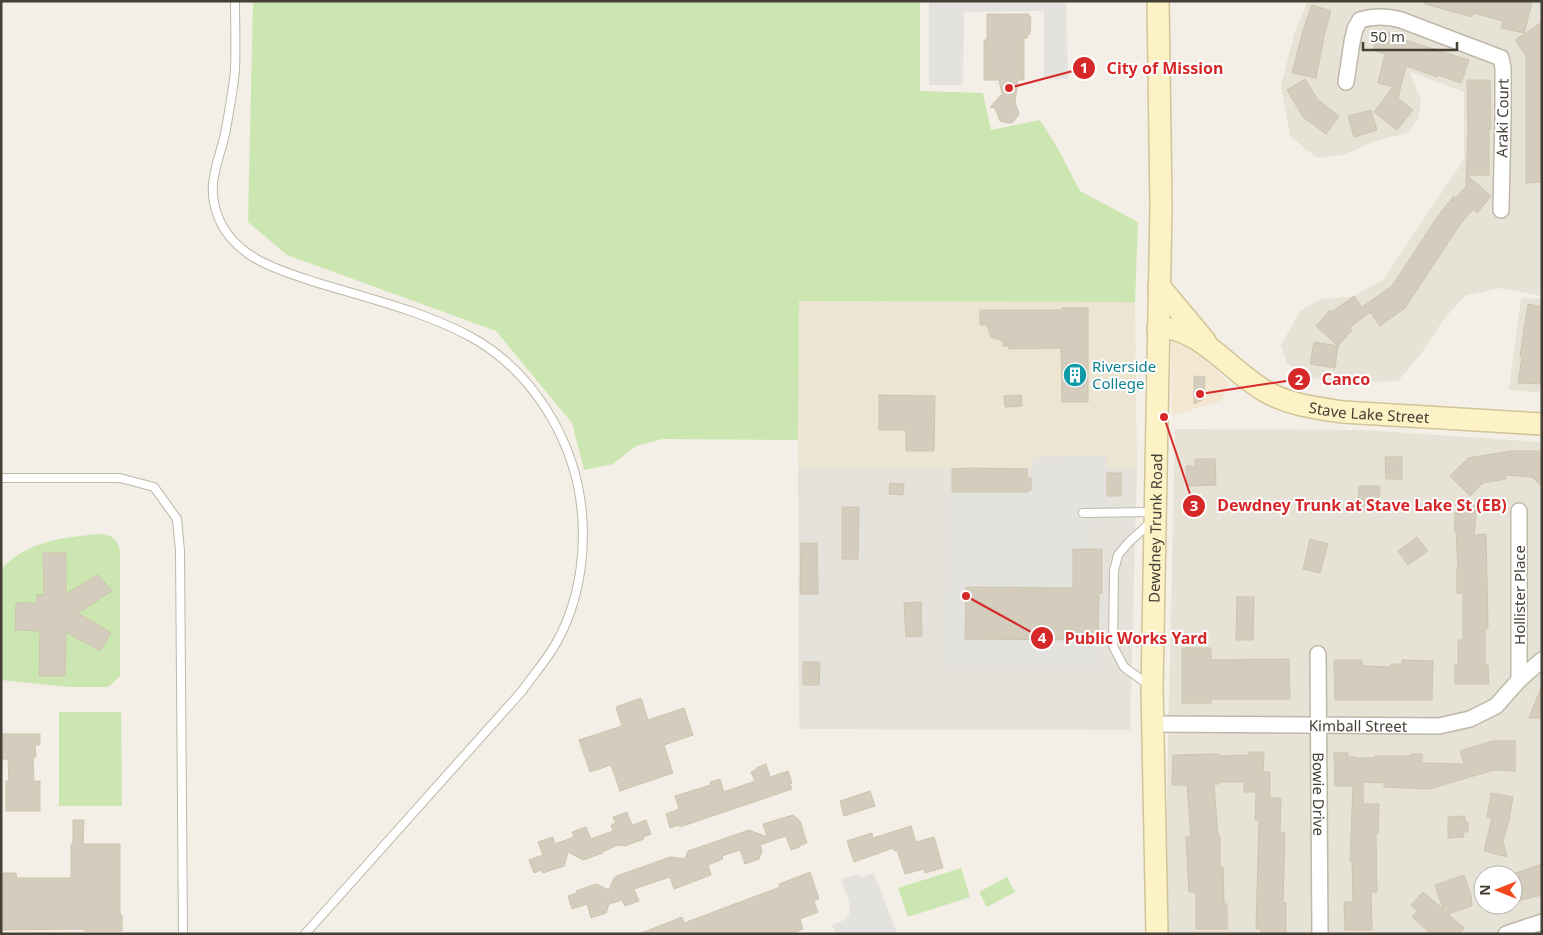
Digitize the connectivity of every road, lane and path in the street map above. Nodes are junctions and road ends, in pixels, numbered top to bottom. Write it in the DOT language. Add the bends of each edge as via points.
graph roads {
  1 [pos="235,1"];
  2 [pos="1155,8"];
  3 [pos="1346,82"];
  4 [pos="1501,210"];
  5 [pos="1159,286"];
  6 [pos="1158,328"];
  7 [pos="1208,345"];
  8 [pos="1542,424"];
  9 [pos="1,478"];
  10 [pos="1518,511"];
  11 [pos="1083,513"];
  12 [pos="1155,516"];
  13 [pos="1318,654"];
  14 [pos="1542,660"];
  15 [pos="1519,680"];
  16 [pos="1152,688"];
  17 [pos="1152,724"];
  18 [pos="1318,724"];
  19 [pos="1542,922"];
  20 [pos="183,934"];
  21 [pos="305,934"];
  22 [pos="1157,934"];
  23 [pos="1320,934"];
  24 [pos="1506,934"];
  1 -- 21 [label="lane" via="235,70 213,184 214,201 226,231 248,254 277,270 420,315 471,337 492,352 528,386 556,427 575,471 582,521 583,547 575,598 552,649 522,691"];
  2 -- 5 [label="main road, Dewdney Trunk Road" via="1161,206"];
  3 -- 4 [label="street, Araki Court" via="1355,29 1360,20 1373,16 1400,20 1501,58"];
  5 -- 6 [label="main road, Dewdney Trunk Road"];
  5 -- 7 [label="main road"];
  6 -- 7 [label="main road, Stave Lake Street" via="1176,330"];
  6 -- 12 [label="main road, Dewdney Trunk Road"];
  7 -- 8 [label="main road, Stave Lake Street" via="1243,377 1267,392 1314,408"];
  9 -- 20 [label="lane" via="120,478 154,487 177,519 180,551"];
  10 -- 15 [label="street, Hollister Place"];
  11 -- 12 [label="lane"];
  12 -- 16 [label="main road, Dewdney Trunk Road"];
  12 -- 16 [label="lane" via="1118,556 1114,571 1113,646 1124,667"];
  13 -- 18 [label="street, Bowie Drive"];
  14 -- 15 [label="street, Kimball Street"];
  15 -- 18 [label="street, Kimball Street" via="1496,706 1470,720 1439,726"];
  16 -- 17 [label="main road, Dewdney Trunk Road"];
  17 -- 18 [label="street, Kimball Street"];
  17 -- 22 [label="main road, Dewdney Trunk Road"];
  18 -- 23 [label="street, Bowie Drive"];
  19 -- 24 [label="street"];
}
